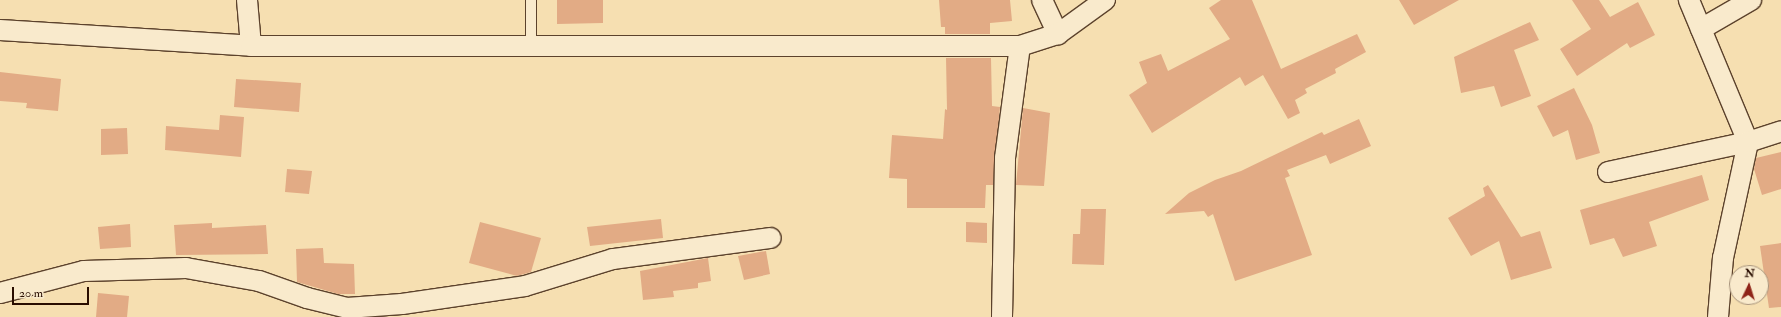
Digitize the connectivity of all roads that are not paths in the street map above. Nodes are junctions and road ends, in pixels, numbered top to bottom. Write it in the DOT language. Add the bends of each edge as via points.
graph roads {
  1 [pos="247,0"];
  2 [pos="531,0"];
  3 [pos="1042,0"];
  4 [pos="1106,0"];
  5 [pos="1689,0"];
  6 [pos="1751,0"];
  7 [pos="1701,29"];
  8 [pos="0,30"];
  9 [pos="1058,34"];
  10 [pos="251,46"];
  11 [pos="531,46"];
  12 [pos="1020,46"];
  13 [pos="1781,131"];
  14 [pos="1748,142"];
  15 [pos="1608,172"];
  16 [pos="771,238"];
  17 [pos="0,293"];
  18 [pos="1002,317"];
  19 [pos="1718,317"];
  1 -- 10 [label="street"];
  2 -- 11 [label="lane"];
  3 -- 9 [label="street"];
  4 -- 9 [label="street"];
  5 -- 7 [label="street"];
  6 -- 7 [label="street"];
  7 -- 14 [label="street"];
  8 -- 10 [label="street"];
  9 -- 12 [label="street"];
  10 -- 11 [label="street"];
  11 -- 12 [label="street"];
  12 -- 18 [label="street" via="1005,158"];
  13 -- 14 [label="street"];
  14 -- 15 [label="street"];
  14 -- 19 [label="street" via="1723,258"];
  16 -- 17 [label="street" via="613,259 525,286 441,300 347,308 306,298 259,281 186,268 84,271"];
}
